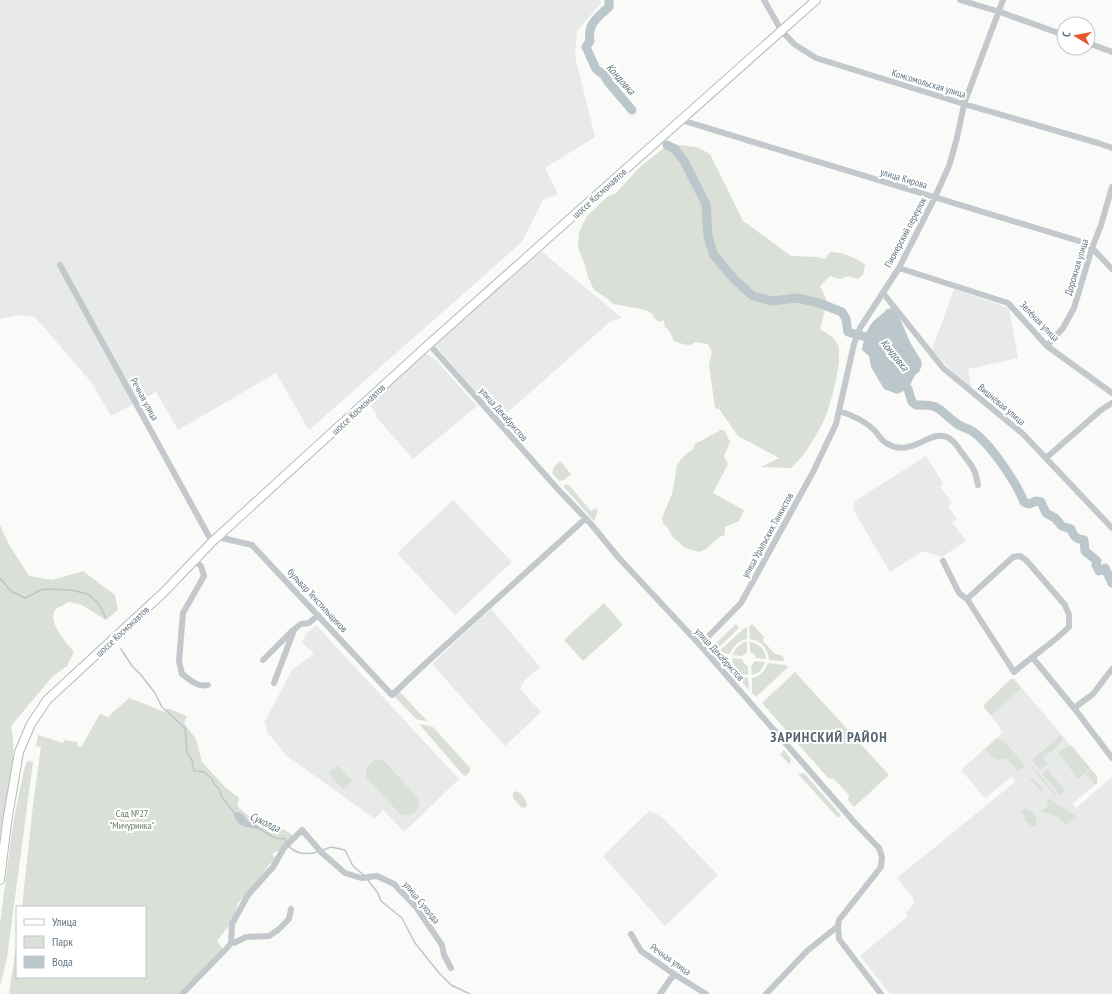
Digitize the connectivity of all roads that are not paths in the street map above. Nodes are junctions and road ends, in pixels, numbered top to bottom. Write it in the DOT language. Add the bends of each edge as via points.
graph roads {
  1 [pos="764,0"];
  2 [pos="816,0"];
  3 [pos="960,0"];
  4 [pos="1003,0"];
  5 [pos="1000,12"];
  6 [pos="782,30"];
  7 [pos="1056,32"];
  8 [pos="1096,46"];
  9 [pos="1112,52"];
  10 [pos="964,104"];
  11 [pos="681,120"];
  12 [pos="1112,148"];
  13 [pos="1112,187"];
  14 [pos="935,197"];
  15 [pos="1092,248"];
  16 [pos="60,265"];
  17 [pos="899,268"];
  18 [pos="1112,269"];
  19 [pos="883,293"];
  20 [pos="429,344"];
  21 [pos="1048,346"];
  22 [pos="1112,393"];
  23 [pos="1112,403"];
  24 [pos="839,411"];
  25 [pos="836,424"];
  26 [pos="1046,458"];
  27 [pos="978,485"];
  28 [pos="585,518"];
  29 [pos="1112,528"];
  30 [pos="215,539"];
  31 [pos="194,560"];
  32 [pos="943,561"];
  33 [pos="966,599"];
  34 [pos="318,615"];
  35 [pos="295,629"];
  36 [pos="700,646"];
  37 [pos="1032,657"];
  38 [pos="263,660"];
  39 [pos="1112,669"];
  40 [pos="274,683"];
  41 [pos="208,685"];
  42 [pos="1074,708"];
  43 [pos="1112,758"];
  44 [pos="0,880"];
  45 [pos="291,909"];
  46 [pos="838,926"];
  47 [pos="631,934"];
  48 [pos="231,943"];
  49 [pos="451,968"];
  50 [pos="674,974"];
  51 [pos="182,994"];
  52 [pos="660,994"];
  53 [pos="706,994"];
  54 [pos="766,994"];
  55 [pos="882,994"];
  1 -- 6 [label="street, Комсомольская улица"];
  2 -- 6 [label="main road, шоссе Космонавтов"];
  3 -- 5 [label="street"];
  4 -- 5 [label="street, Пионерский переулок"];
  5 -- 7 [label="street"];
  5 -- 10 [label="street, Пионерский переулок"];
  6 -- 10 [label="street, Комсомольская улица" via="794,44 816,58"];
  6 -- 11 [label="main road, шоссе Космонавтов"];
  8 -- 9 [label="street"];
  10 -- 12 [label="street, Комсомольская улица"];
  10 -- 14 [label="street, Пионерский переулок" via="949,166"];
  11 -- 14 [label="street, улица Кирова"];
  11 -- 20 [label="main road, шоссе Космонавтов"];
  13 -- 15 [label="street, Дорожная улица"];
  14 -- 15 [label="street, улица Кирова" via="1082,242"];
  14 -- 17 [label="street, Пионерский переулок"];
  15 -- 18 [label="street, улица Кирова"];
  15 -- 21 [label="street, Дорожная улица" via="1074,308 1063,328"];
  16 -- 30 [label="street, Речная улица"];
  17 -- 19 [label="street, Пионерский переулок"];
  17 -- 21 [label="street, Зелёная улица" via="1008,303"];
  19 -- 24 [label="street, Пионерский переулок" via="860,328 854,344"];
  19 -- 26 [label="street, Вишнёвая улица" via="943,368 1023,434"];
  20 -- 28 [label="street, улица Декабристов"];
  20 -- 30 [label="main road, шоссе Космонавтов"];
  21 -- 22 [label="street, Зелёная улица"];
  23 -- 26 [label="street"];
  24 -- 25 [label="street, Пионерский переулок"];
  24 -- 27 [label="street" via="861,419 886,443 901,448 914,446 937,436 946,437 954,442 976,471"];
  25 -- 36 [label="street, улица Уральских Танкистов" via="813,472 741,603"];
  26 -- 29 [label="street, Вишнёвая улица"];
  28 -- 34 [label="street, бульвар Текстильщиков" via="392,695"];
  28 -- 36 [label="street, улица Декабристов"];
  30 -- 31 [label="main road, шоссе Космонавтов"];
  30 -- 34 [label="street, бульвар Текстильщиков" via="252,545"];
  31 -- 41 [label="street" via="201,566 204,576 183,613 179,661 182,674 194,683"];
  31 -- 44 [label="main road, шоссе Космонавтов" via="159,597 47,700 31,724 19,752"];
  32 -- 33 [label="street" via="959,593"];
  33 -- 37 [label="street" via="1014,672"];
  33 -- 37 [label="street" via="1013,557 1020,556 1026,560 1065,605 1070,620 1069,627 1057,639"];
  34 -- 35 [label="street" via="309,623 301,624"];
  35 -- 38 [label="street"];
  35 -- 40 [label="street"];
  36 -- 46 [label="street, улица Декабристов" via="879,848 882,857 881,867 843,914"];
  37 -- 42 [label="street"];
  39 -- 42 [label="street" via="1093,694"];
  42 -- 43 [label="street"];
  45 -- 48 [label="street" via="289,919 269,936 246,937"];
  46 -- 54 [label="street" via="807,951"];
  46 -- 55 [label="street" via="839,939"];
  47 -- 50 [label="street, Речная улица" via="641,950"];
  48 -- 49 [label="street, улица Суколда" via="232,924 248,894 273,867 284,848 302,830 322,853 345,873 362,878 377,876 394,884 416,907 442,945"];
  48 -- 51 [label="street"];
  50 -- 52 [label="street"];
  50 -- 53 [label="street, Речная улица"];
}
